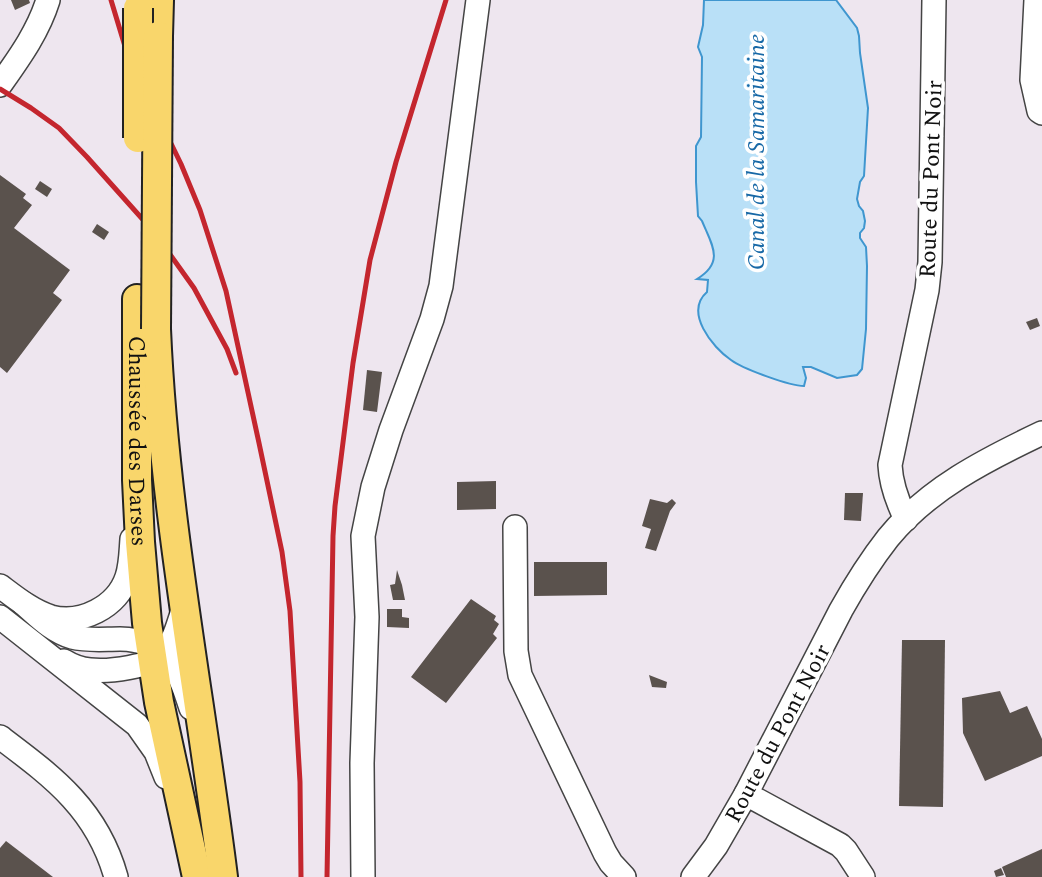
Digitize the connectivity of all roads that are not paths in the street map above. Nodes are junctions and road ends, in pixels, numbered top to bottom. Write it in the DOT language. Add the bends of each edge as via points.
graph roads {
  1 [pos="48,0"];
  2 [pos="478,0"];
  3 [pos="934,0"];
  4 [pos="1036,0"];
  5 [pos="145,3"];
  6 [pos="0,85"];
  7 [pos="1042,113"];
  8 [pos="1042,433"];
  9 [pos="137,480"];
  10 [pos="906,519"];
  11 [pos="515,527"];
  12 [pos="0,586"];
  13 [pos="23,603"];
  14 [pos="184,607"];
  15 [pos="0,617"];
  16 [pos="43,649"];
  17 [pos="155,653"];
  18 [pos="0,737"];
  19 [pos="207,761"];
  20 [pos="746,794"];
  21 [pos="605,853"];
  22 [pos="196,872"];
  23 [pos="116,877"];
  24 [pos="223,877"];
  25 [pos="363,877"];
  26 [pos="612,877"];
  27 [pos="625,877"];
  28 [pos="694,877"];
  29 [pos="863,877"];
  1 -- 6 [label="street" via="30,41"];
  2 -- 25 [label="street" via="441,286 384,450 364,527"];
  3 -- 10 [label="street, Route du Pont Noir" via="929,270 890,465 896,499"];
  4 -- 7 [label="street" via="1032,80"];
  5 -- 9 [label="main road, Chaussée des Darses, bridge"];
  5 -- 14 [label="main road, Chaussée des Darses, bridge" via="158,36 156,329 164,449"];
  8 -- 10 [label="street, Route du Pont Noir" via="966,472"];
  9 -- 13 [label="street" via="129,567 117,595 94,613 69,619 52,617"];
  9 -- 17 [label="main road, Chaussée des Darses" via="140,550"];
  10 -- 20 [label="street, Route du Pont Noir" via="855,586"];
  11 -- 21 [label="street" via="520,674"];
  12 -- 13 [label="street"];
  13 -- 17 [label="street" via="68,635 132,640"];
  14 -- 17 [label="street" via="177,629"];
  14 -- 19 [label="main road, Chaussée des Darses"];
  15 -- 16 [label="street"];
  16 -- 17 [label="street" via="87,670 113,669"];
  16 -- 22 [label="street" via="129,717 151,742"];
  17 -- 19 [label="street" via="174,666"];
  17 -- 22 [label="main road, Chaussée des Darses" via="170,754"];
  18 -- 23 [label="street" via="74,799 99,836"];
  19 -- 24 [label="main road, Chaussée des Darses"];
  20 -- 28 [label="street, Route du Pont Noir"];
  20 -- 29 [label="street" via="840,845"];
  21 -- 26 [label="street"];
  21 -- 27 [label="street"];
}
